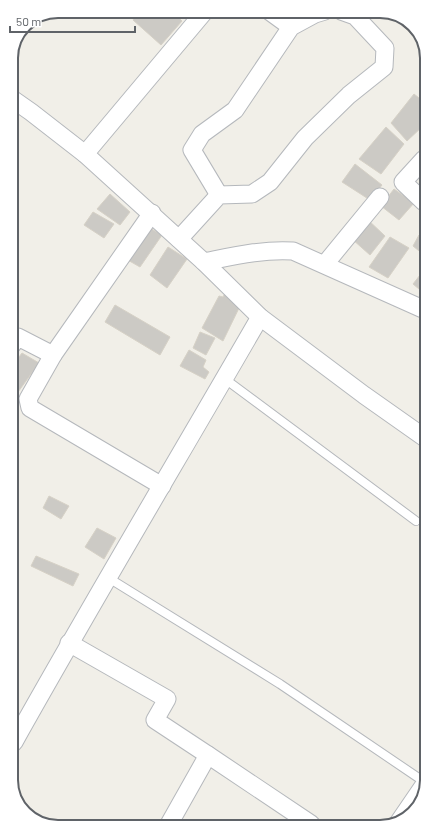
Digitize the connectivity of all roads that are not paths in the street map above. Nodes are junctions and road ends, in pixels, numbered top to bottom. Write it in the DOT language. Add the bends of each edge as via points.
graph roads {
  1 [pos="199,18"];
  2 [pos="279,18"];
  3 [pos="308,18"];
  4 [pos="358,18"];
  5 [pos="291,27"];
  6 [pos="18,103"];
  7 [pos="84,154"];
  8 [pos="420,163"];
  9 [pos="219,195"];
  10 [pos="380,197"];
  11 [pos="420,198"];
  12 [pos="152,213"];
  13 [pos="179,239"];
  14 [pos="204,262"];
  15 [pos="325,264"];
  16 [pos="420,308"];
  17 [pos="260,317"];
  18 [pos="18,337"];
  19 [pos="54,355"];
  20 [pos="224,379"];
  21 [pos="420,435"];
  22 [pos="162,486"];
  23 [pos="416,520"];
  24 [pos="107,577"];
  25 [pos="69,643"];
  26 [pos="18,735"];
  27 [pos="208,755"];
  28 [pos="420,779"];
  29 [pos="171,820"];
  30 [pos="304,820"];
  1 -- 7 [label="street"];
  2 -- 5 [label="street"];
  3 -- 5 [label="street"];
  4 -- 9 [label="street" via="385,48 384,67 349,95 305,138 270,182 252,194"];
  5 -- 9 [label="street" via="235,110 202,134 192,150"];
  6 -- 7 [label="street"];
  7 -- 12 [label="street"];
  8 -- 11 [label="street" via="403,182"];
  9 -- 13 [label="street"];
  10 -- 15 [label="street"];
  12 -- 13 [label="street"];
  12 -- 19 [label="street"];
  13 -- 14 [label="street"];
  14 -- 15 [label="street" via="274,250 293,251"];
  14 -- 17 [label="street"];
  15 -- 16 [label="street"];
  17 -- 20 [label="street"];
  17 -- 21 [label="street" via="364,396"];
  18 -- 19 [label="street"];
  19 -- 22 [label="street" via="28,399 30,408"];
  20 -- 22 [label="street"];
  20 -- 23 [label="lane"];
  22 -- 24 [label="street"];
  24 -- 25 [label="street"];
  24 -- 28 [label="lane" via="280,684"];
  25 -- 26 [label="street"];
  25 -- 27 [label="street" via="166,699 155,720"];
  27 -- 29 [label="street"];
  27 -- 30 [label="street"];
}
